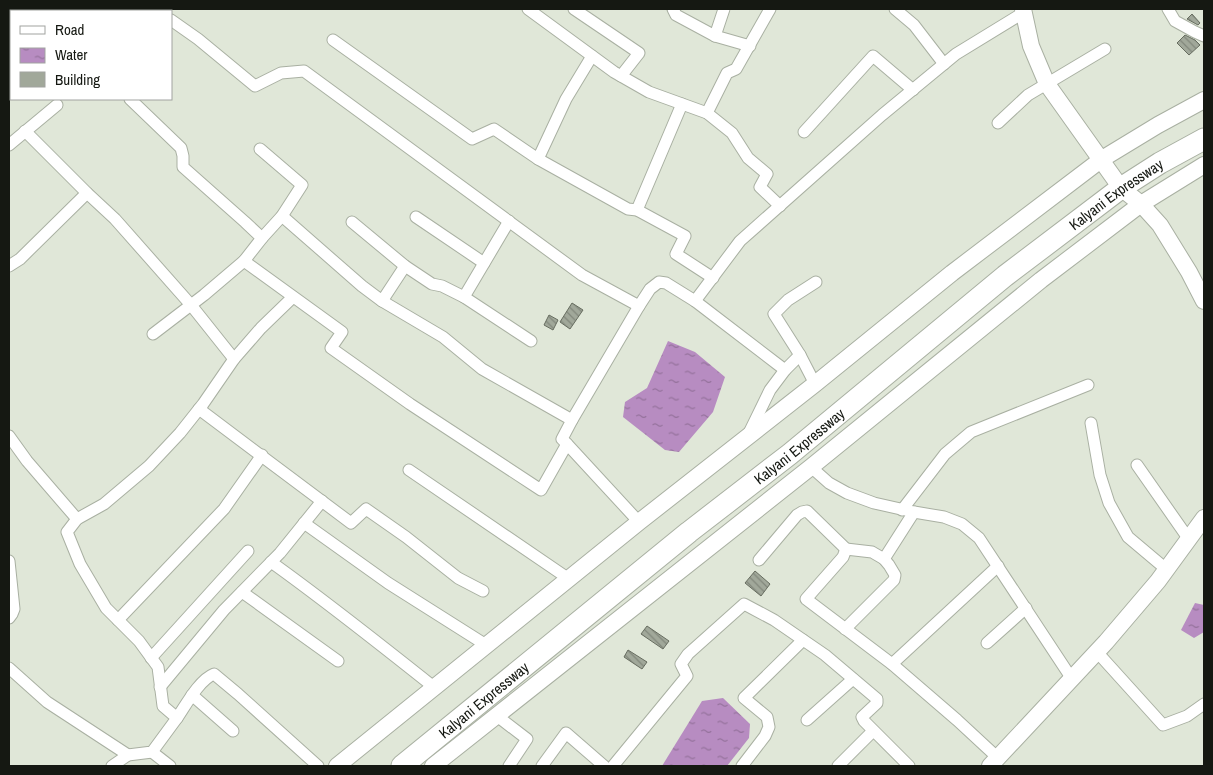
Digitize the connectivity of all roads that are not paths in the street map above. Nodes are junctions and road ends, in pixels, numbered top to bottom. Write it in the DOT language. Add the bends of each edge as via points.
graph roads {
  1 [pos="528,9"];
  2 [pos="574,9"];
  3 [pos="673,9"];
  4 [pos="724,9"];
  5 [pos="770,9"];
  6 [pos="895,9"];
  7 [pos="1168,9"];
  8 [pos="1023,11"];
  9 [pos="172,21"];
  10 [pos="715,36"];
  11 [pos="1204,36"];
  12 [pos="333,40"];
  13 [pos="750,46"];
  14 [pos="1105,48"];
  15 [pos="592,56"];
  16 [pos="944,64"];
  17 [pos="621,76"];
  18 [pos="1047,84"];
  19 [pos="913,90"];
  20 [pos="131,100"];
  21 [pos="1204,100"];
  22 [pos="682,104"];
  23 [pos="57,105"];
  24 [pos="707,113"];
  25 [pos="998,122"];
  26 [pos="25,131"];
  27 [pos="804,132"];
  28 [pos="1204,139"];
  29 [pos="9,145"];
  30 [pos="260,149"];
  31 [pos="538,159"];
  32 [pos="1102,159"];
  33 [pos="1204,165"];
  34 [pos="1121,188"];
  35 [pos="87,193"];
  36 [pos="1141,204"];
  37 [pos="780,206"];
  38 [pos="636,210"];
  39 [pos="282,216"];
  40 [pos="416,217"];
  41 [pos="509,221"];
  42 [pos="352,222"];
  43 [pos="262,238"];
  44 [pos="244,261"];
  45 [pos="484,263"];
  46 [pos="9,266"];
  47 [pos="406,266"];
  48 [pos="713,278"];
  49 [pos="816,282"];
  50 [pos="293,297"];
  51 [pos="464,297"];
  52 [pos="382,301"];
  53 [pos="695,301"];
  54 [pos="1204,302"];
  55 [pos="191,305"];
  56 [pos="639,306"];
  57 [pos="153,334"];
  58 [pos="531,341"];
  59 [pos="800,355"];
  60 [pos="234,359"];
  61 [pos="785,370"];
  62 [pos="815,384"];
  63 [pos="1088,385"];
  64 [pos="200,408"];
  65 [pos="572,420"];
  66 [pos="1091,423"];
  67 [pos="9,436"];
  68 [pos="748,436"];
  69 [pos="567,444"];
  70 [pos="262,456"];
  71 [pos="1137,465"];
  72 [pos="811,467"];
  73 [pos="409,470"];
  74 [pos="322,501"];
  75 [pos="902,510"];
  76 [pos="914,512"];
  77 [pos="1204,518"];
  78 [pos="77,519"];
  79 [pos="639,522"];
  80 [pos="304,523"];
  81 [pos="1188,538"];
  82 [pos="846,549"];
  83 [pos="248,551"];
  84 [pos="884,559"];
  85 [pos="759,560"];
  86 [pos="9,561"];
  87 [pos="271,562"];
  88 [pos="998,566"];
  89 [pos="1166,569"];
  90 [pos="569,579"];
  91 [pos="483,591"];
  92 [pos="242,592"];
  93 [pos="1026,608"];
  94 [pos="9,618"];
  95 [pos="118,620"];
  96 [pos="845,629"];
  97 [pos="803,640"];
  98 [pos="987,643"];
  99 [pos="486,646"];
  100 [pos="1097,652"];
  101 [pos="151,658"];
  102 [pos="338,661"];
  103 [pos="892,664"];
  104 [pos="9,668"];
  105 [pos="853,679"];
  106 [pos="1072,679"];
  107 [pos="160,687"];
  108 [pos="435,688"];
  109 [pos="192,695"];
  110 [pos="1204,704"];
  111 [pos="497,716"];
  112 [pos="176,718"];
  113 [pos="807,720"];
  114 [pos="233,731"];
  115 [pos="873,731"];
  116 [pos="152,752"];
  117 [pos="128,755"];
  118 [pos="994,762"];
  119 [pos="906,765"];
  120 [pos="112,766"];
  121 [pos="170,766"];
  122 [pos="318,766"];
  123 [pos="337,766"];
  124 [pos="402,766"];
  125 [pos="433,766"];
  126 [pos="509,766"];
  127 [pos="542,766"];
  128 [pos="604,766"];
  129 [pos="613,766"];
  130 [pos="742,766"];
  131 [pos="838,766"];
  1 -- 15 [label="street"];
  2 -- 17 [label="street" via="639,53"];
  3 -- 10 [label="street" via="676,15"];
  4 -- 10 [label="street"];
  5 -- 13 [label="street"];
  6 -- 16 [label="street" via="914,26"];
  7 -- 11 [label="street" via="1175,21"];
  8 -- 16 [label="street"];
  8 -- 18 [label="street" via="1031,46"];
  9 -- 41 [label="street" via="255,86 281,72 304,71"];
  10 -- 13 [label="street"];
  12 -- 31 [label="street" via="472,139 494,129"];
  13 -- 24 [label="street" via="736,70 728,73"];
  14 -- 18 [label="street"];
  15 -- 17 [label="street"];
  15 -- 31 [label="street" via="566,99"];
  16 -- 19 [label="street"];
  17 -- 22 [label="street" via="649,92"];
  18 -- 25 [label="street" via="1028,95"];
  18 -- 32 [label="street"];
  19 -- 27 [label="street" via="873,56"];
  19 -- 37 [label="street"];
  20 -- 43 [label="street" via="181,148 183,167"];
  21 -- 32 [label="street"];
  22 -- 24 [label="street"];
  22 -- 38 [label="street"];
  23 -- 26 [label="street"];
  24 -- 37 [label="street" via="732,133 748,158 767,174 760,187"];
  26 -- 29 [label="street"];
  26 -- 35 [label="street"];
  28 -- 34 [label="highway, Kalyani Expressway"];
  30 -- 39 [label="street" via="302,185"];
  31 -- 38 [label="street" via="628,209"];
  32 -- 34 [label="street"];
  32 -- 62 [label="street" via="952,272"];
  33 -- 36 [label="street"];
  34 -- 36 [label="street"];
  34 -- 124 [label="highway, Kalyani Expressway" via="1005,276 790,454"];
  35 -- 46 [label="street"];
  35 -- 55 [label="street" via="115,219"];
  36 -- 54 [label="street" via="1160,225"];
  36 -- 72 [label="street" via="1041,280"];
  37 -- 48 [label="street" via="740,241"];
  38 -- 48 [label="street" via="685,236 676,254"];
  39 -- 43 [label="street"];
  39 -- 52 [label="street"];
  40 -- 45 [label="street"];
  41 -- 45 [label="street"];
  41 -- 56 [label="street" via="582,274"];
  42 -- 47 [label="street"];
  43 -- 44 [label="street"];
  44 -- 50 [label="street"];
  44 -- 55 [label="street"];
  45 -- 51 [label="street"];
  47 -- 51 [label="street" via="432,284"];
  47 -- 52 [label="street"];
  48 -- 53 [label="street"];
  49 -- 59 [label="street" via="788,300 774,314"];
  50 -- 60 [label="street"];
  50 -- 69 [label="street" via="342,332 331,348 542,490"];
  51 -- 58 [label="street"];
  52 -- 65 [label="street" via="443,337 482,369"];
  53 -- 56 [label="street" via="659,282"];
  53 -- 61 [label="street"];
  55 -- 57 [label="street"];
  55 -- 60 [label="street"];
  56 -- 65 [label="street"];
  59 -- 61 [label="street"];
  59 -- 62 [label="street"];
  60 -- 64 [label="street"];
  61 -- 68 [label="street" via="770,390"];
  62 -- 68 [label="street"];
  63 -- 75 [label="street" via="971,432 945,454"];
  64 -- 70 [label="street"];
  64 -- 78 [label="street" via="149,466 104,504"];
  65 -- 69 [label="street" via="562,439"];
  66 -- 89 [label="street" via="1100,475 1109,503 1128,537"];
  67 -- 78 [label="street"];
  68 -- 79 [label="street"];
  69 -- 79 [label="street"];
  70 -- 74 [label="street"];
  70 -- 95 [label="street" via="224,509"];
  71 -- 81 [label="street"];
  72 -- 75 [label="street" via="847,493"];
  72 -- 111 [label="street"];
  73 -- 90 [label="street"];
  74 -- 80 [label="street"];
  74 -- 91 [label="street" via="351,523 366,509 458,578"];
  75 -- 76 [label="street"];
  76 -- 84 [label="street"];
  76 -- 88 [label="street" via="962,524 979,538"];
  77 -- 81 [label="street"];
  78 -- 95 [label="street" via="67,532 80,564 106,608"];
  79 -- 90 [label="street"];
  80 -- 87 [label="street"];
  80 -- 99 [label="street"];
  81 -- 89 [label="street"];
  82 -- 84 [label="street" via="872,552"];
  82 -- 85 [label="street" via="807,511 797,515"];
  82 -- 96 [label="street" via="843,557 806,599"];
  83 -- 101 [label="street"];
  84 -- 96 [label="street" via="895,575 894,580"];
  86 -- 94 [label="street" via="14,609"];
  87 -- 92 [label="street"];
  87 -- 108 [label="street"];
  88 -- 93 [label="street"];
  88 -- 103 [label="street"];
  89 -- 100 [label="street"];
  90 -- 99 [label="street"];
  92 -- 102 [label="street"];
  92 -- 107 [label="street"];
  93 -- 98 [label="street"];
  93 -- 106 [label="street"];
  95 -- 101 [label="street"];
  96 -- 103 [label="street"];
  97 -- 105 [label="street"];
  97 -- 129 [label="street" via="744,604 688,654 681,664 687,676"];
  97 -- 130 [label="street" via="744,698 767,717 768,727"];
  99 -- 108 [label="street"];
  100 -- 106 [label="street"];
  100 -- 110 [label="street" via="1163,725 1187,716"];
  101 -- 107 [label="street" via="158,667"];
  103 -- 118 [label="street" via="957,720"];
  104 -- 117 [label="street" via="47,702"];
  105 -- 113 [label="street"];
  105 -- 115 [label="street" via="877,699 877,703 862,717"];
  106 -- 118 [label="street"];
  107 -- 112 [label="street" via="163,706"];
  108 -- 123 [label="street"];
  109 -- 112 [label="street"];
  109 -- 114 [label="street"];
  109 -- 122 [label="street" via="214,674"];
  111 -- 125 [label="street"];
  111 -- 126 [label="street" via="527,739"];
  112 -- 116 [label="street"];
  115 -- 119 [label="street"];
  115 -- 131 [label="street"];
  116 -- 117 [label="street"];
  116 -- 121 [label="street"];
  117 -- 120 [label="street"];
  127 -- 128 [label="street" via="566,733"];
}
